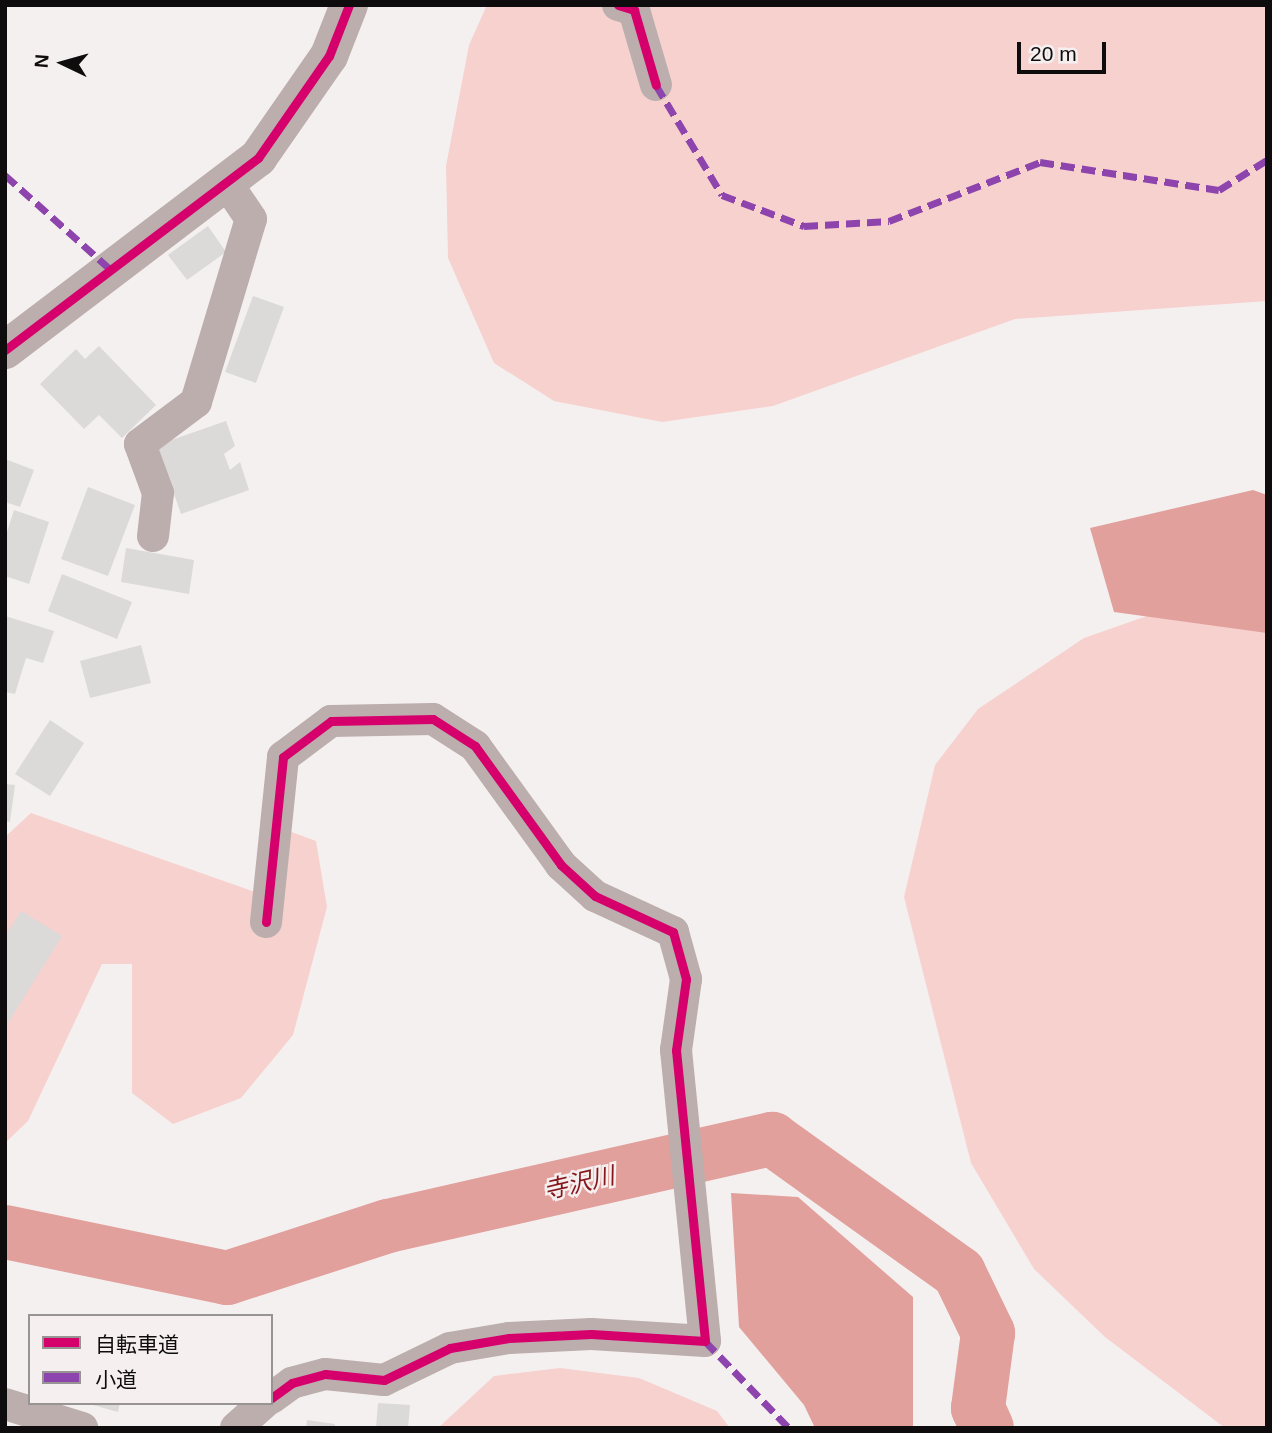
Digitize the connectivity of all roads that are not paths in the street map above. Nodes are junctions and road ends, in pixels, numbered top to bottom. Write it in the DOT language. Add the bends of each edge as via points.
graph roads {
  1 [pos="349,5"];
  2 [pos="618,5"];
  3 [pos="656,85"];
  4 [pos="226,182"];
  5 [pos="5,350"];
  6 [pos="153,536"];
  7 [pos="266,922"];
  8 [pos="273,1397"];
  9 [pos="5,1404"];
  10 [pos="262,1405"];
  11 [pos="82,1428"];
  12 [pos="236,1428"];
  1 -- 4 [label="street" via="321,68 258,158"];
  2 -- 3 [label="street" via="634,10"];
  4 -- 5 [label="street"];
  4 -- 6 [label="street" via="251,219 195,402 140,444 158,493"];
  7 -- 8 [label="street" via="283,757 331,721 433,719 475,746 561,865 595,896 673,932 686,979 676,1050 705,1341 592,1334 509,1338 450,1348 384,1380 325,1374 292,1383"];
  9 -- 11 [label="street"];
  10 -- 12 [label="street"];
}
